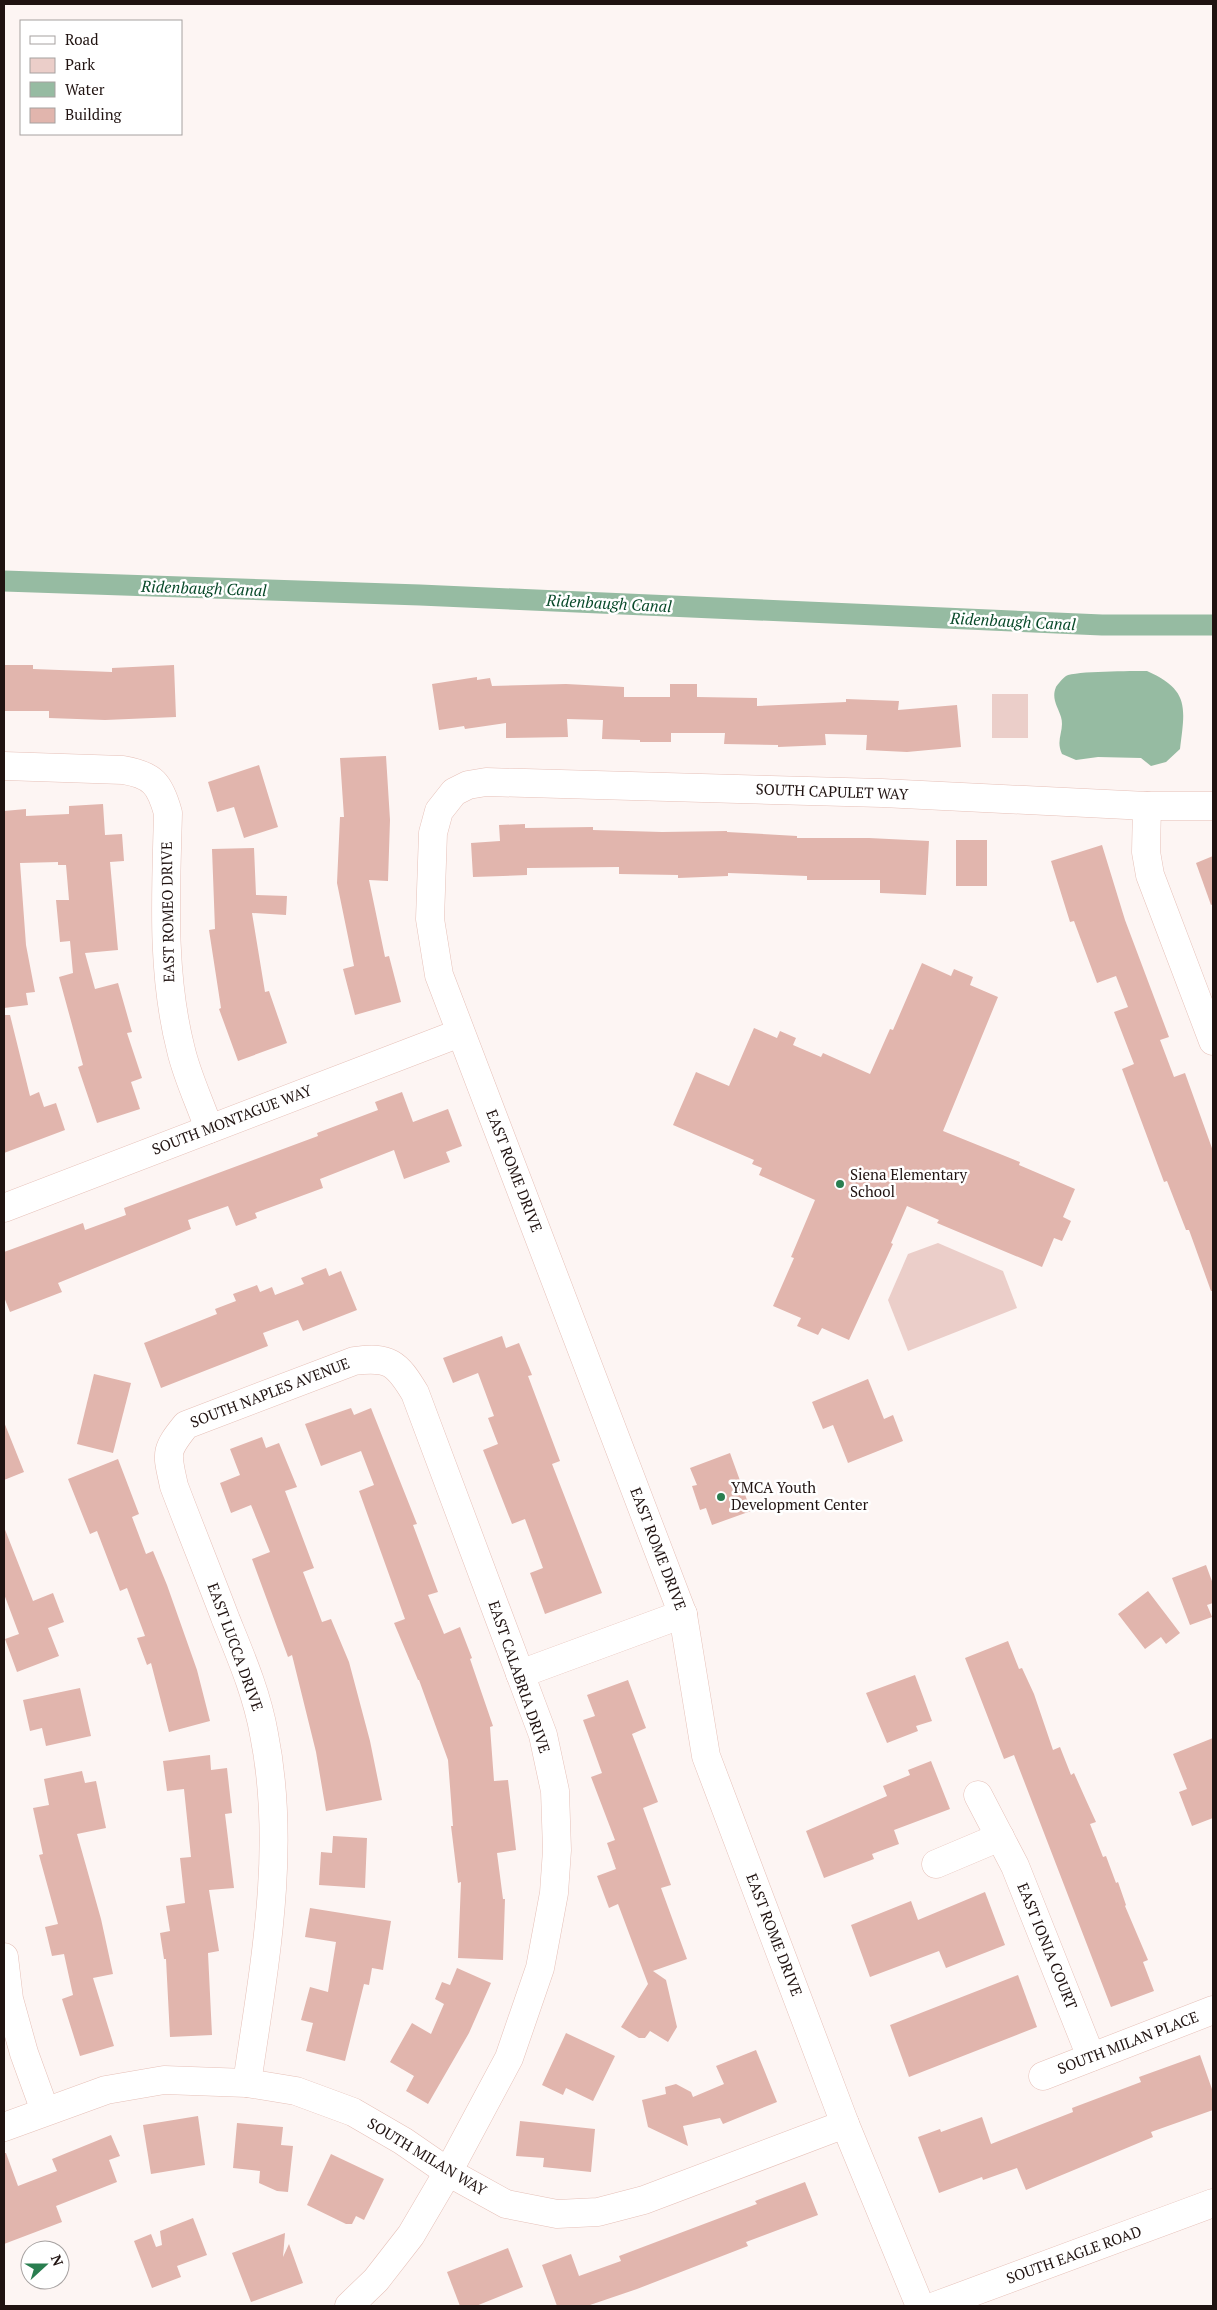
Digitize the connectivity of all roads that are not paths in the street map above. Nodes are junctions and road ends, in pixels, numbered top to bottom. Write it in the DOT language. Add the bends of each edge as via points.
graph roads {
  1 [pos="4,766"];
  2 [pos="454,792"];
  3 [pos="1147,806"];
  4 [pos="1213,806"];
  5 [pos="460,1033"];
  6 [pos="1213,1041"];
  7 [pos="210,1129"];
  8 [pos="4,1208"];
  9 [pos="390,1362"];
  10 [pos="167,1455"];
  11 [pos="683,1614"];
  12 [pos="520,1674"];
  13 [pos="978,1795"];
  14 [pos="1000,1837"];
  15 [pos="936,1864"];
  16 [pos="4,1957"];
  17 [pos="1213,2010"];
  18 [pos="1091,2057"];
  19 [pos="1043,2076"];
  20 [pos="247,2083"];
  21 [pos="45,2111"];
  22 [pos="845,2124"];
  23 [pos="4,2127"];
  24 [pos="448,2172"];
  25 [pos="1213,2204"];
  26 [pos="349,2306"];
  27 [pos="920,2306"];
  28 [pos="934,2306"];
  1 -- 7 [label="street, EAST ROMEO DRIVE" via="141,773 154,782 164,796 168,813 165,918 168,984 181,1051"];
  2 -- 3 [label="street, SOUTH CAPULET WAY" via="468,785 486,782 882,793"];
  2 -- 5 [label="street, EAST ROME DRIVE" via="439,811 434,833 430,919 439,975"];
  3 -- 4 [label="street, SOUTH CAPULET WAY"];
  3 -- 6 [label="street" via="1146,852 1150,875"];
  5 -- 7 [label="street, SOUTH MONTAGUE WAY"];
  5 -- 11 [label="street, EAST ROME DRIVE"];
  7 -- 8 [label="street, SOUTH MONTAGUE WAY"];
  9 -- 10 [label="street, SOUTH NAPLES AVENUE" via="372,1358 354,1361 186,1425 173,1440"];
  9 -- 12 [label="street, EAST CALABRIA DRIVE" via="404,1375 415,1393"];
  10 -- 20 [label="street, EAST LUCCA DRIVE" via="174,1486 247,1673 264,1732 270,1768 274,1805 273,1898"];
  11 -- 12 [label="street"];
  11 -- 22 [label="street, EAST ROME DRIVE" via="706,1756"];
  12 -- 24 [label="street, EAST CALABRIA DRIVE" via="543,1735 555,1791 557,1850 554,1893 540,1968 509,2058"];
  13 -- 14 [label="street, EAST IONIA COURT"];
  14 -- 15 [label="street"];
  14 -- 18 [label="street, EAST IONIA COURT" via="1015,1866"];
  16 -- 21 [label="street" via="9,1999"];
  17 -- 18 [label="street, SOUTH MILAN PLACE"];
  18 -- 19 [label="street, SOUTH MILAN PLACE"];
  20 -- 21 [label="street, SOUTH MILAN WAY" via="164,2080 106,2090"];
  20 -- 24 [label="street, SOUTH MILAN WAY" via="296,2091 353,2112"];
  21 -- 23 [label="street, SOUTH MILAN WAY"];
  22 -- 24 [label="street, SOUTH MILAN WAY" via="644,2200 598,2212 557,2214 506,2204"];
  22 -- 27 [label="street, EAST ROME DRIVE"];
  24 -- 26 [label="street, EAST CALABRIA DRIVE" via="411,2234 376,2280"];
  25 -- 28 [label="street, SOUTH EAGLE ROAD"];
}
